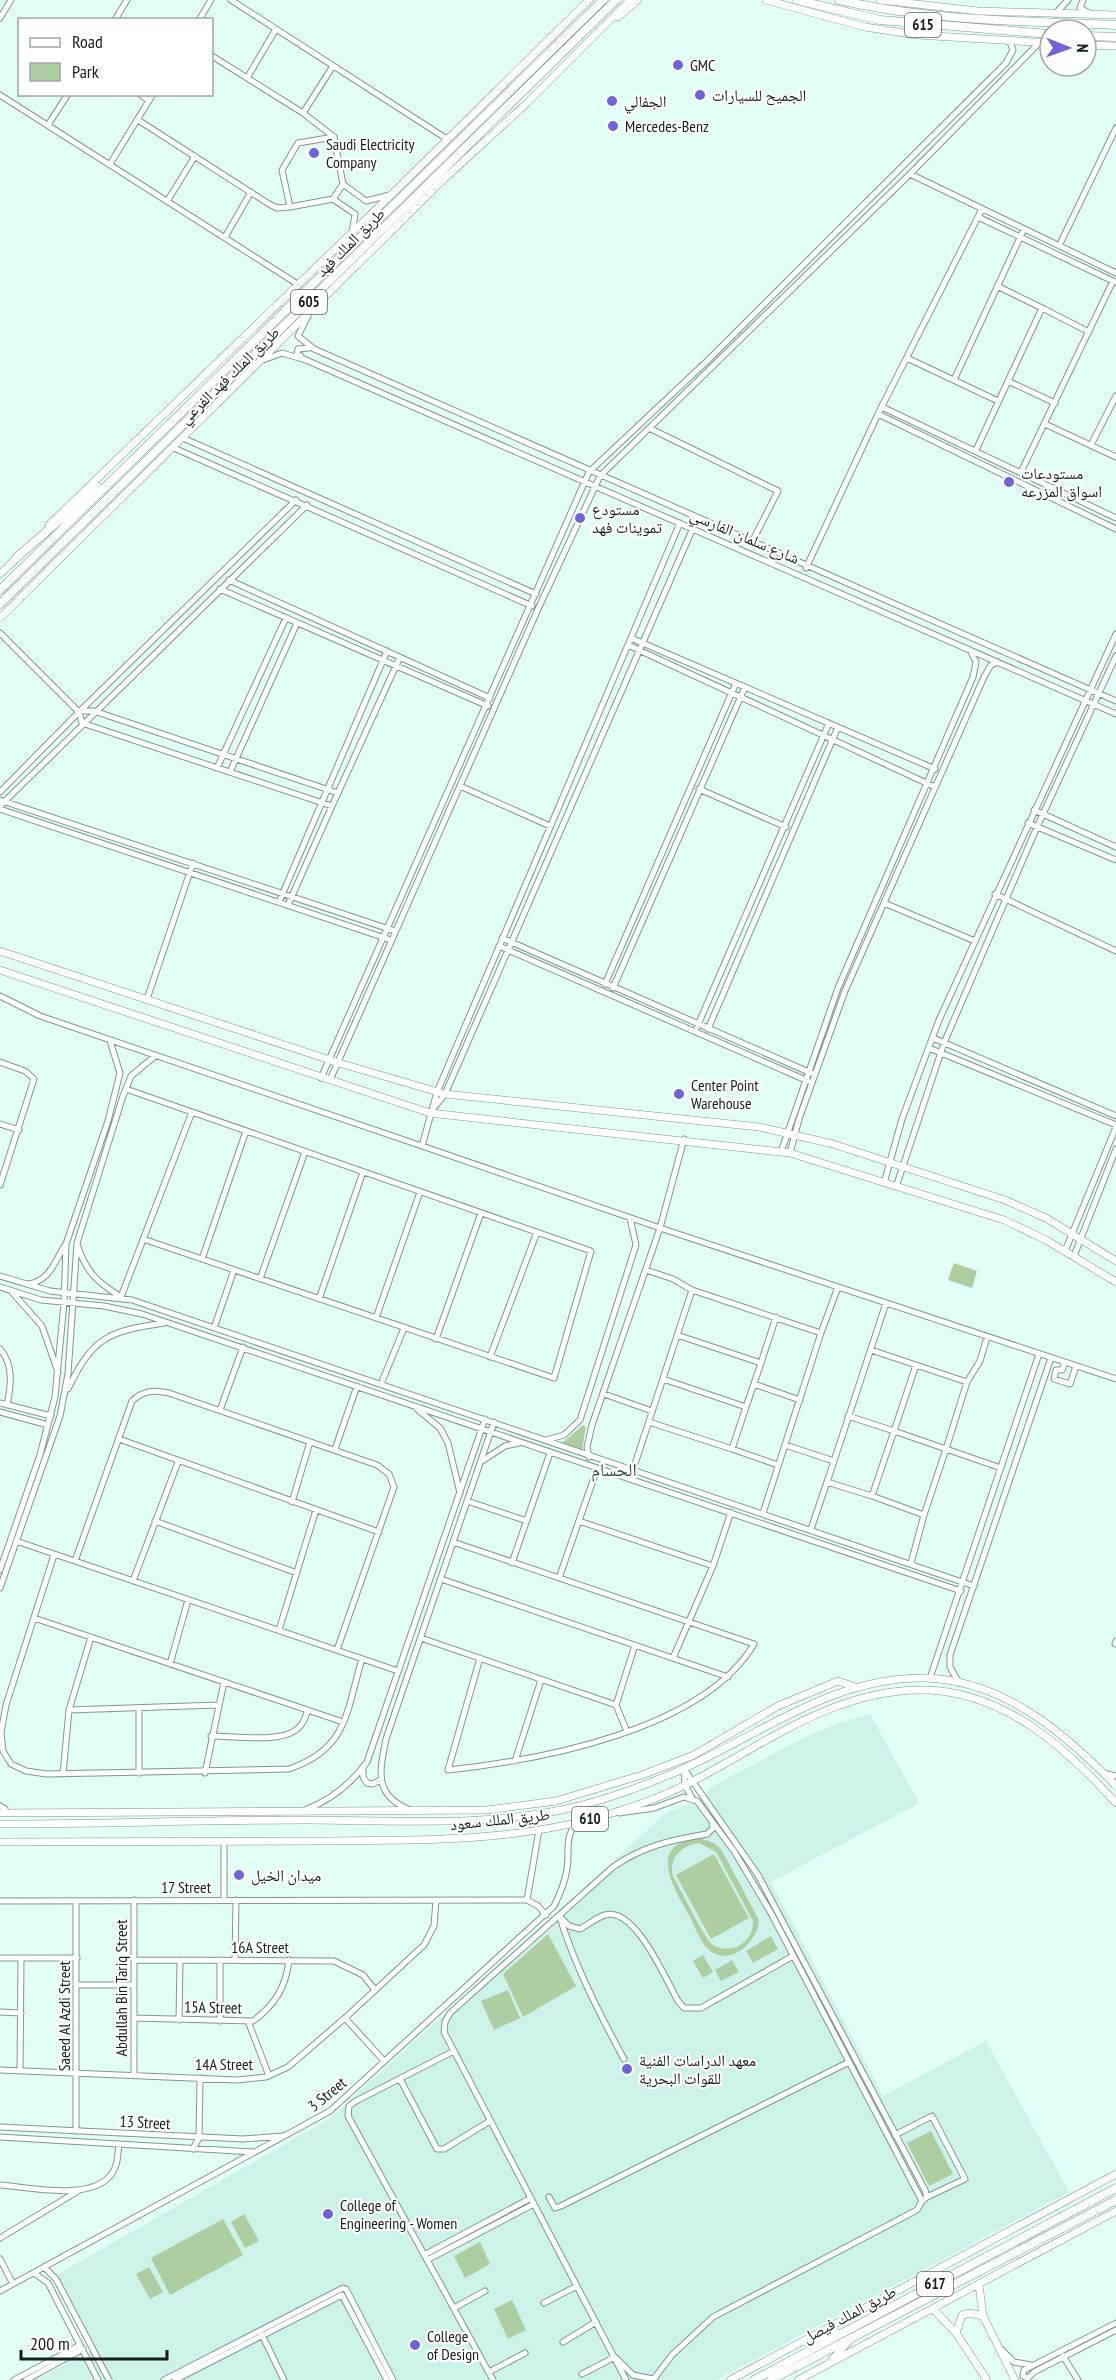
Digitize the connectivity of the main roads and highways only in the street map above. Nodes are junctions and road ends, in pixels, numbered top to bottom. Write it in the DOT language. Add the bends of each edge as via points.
graph roads {
  1 [pos="587,0"];
  2 [pos="603,0"];
  3 [pos="616,0"];
  4 [pos="630,0"];
  5 [pos="638,0"];
  6 [pos="766,0"];
  7 [pos="797,0"];
  8 [pos="840,0"];
  9 [pos="880,0"];
  10 [pos="1116,15"];
  11 [pos="1116,25"];
  12 [pos="597,33"];
  13 [pos="1038,33"];
  14 [pos="1098,36"];
  15 [pos="1116,37"];
  16 [pos="1038,43"];
  17 [pos="1098,45"];
  18 [pos="1116,46"];
  19 [pos="158,434"];
  20 [pos="17,557"];
  21 [pos="0,574"];
  22 [pos="0,590"];
  23 [pos="0,604"];
  24 [pos="0,618"];
  25 [pos="0,951"];
  26 [pos="0,970"];
  27 [pos="1116,1261"];
  28 [pos="1116,1281"];
  29 [pos="855,1687"];
  30 [pos="1116,1786"];
  31 [pos="1116,1803"];
  32 [pos="2,1810"];
  33 [pos="0,1824"];
  34 [pos="0,1842"];
  35 [pos="1116,2174"];
  36 [pos="1116,2188"];
  37 [pos="1116,2200"];
  38 [pos="1116,2211"];
  39 [pos="979,2286"];
  40 [pos="933,2309"];
  41 [pos="983,2316"];
  42 [pos="844,2332"];
  43 [pos="956,2333"];
  44 [pos="853,2336"];
  45 [pos="806,2340"];
  46 [pos="828,2365"];
  47 [pos="985,2379"];
  48 [pos="730,2380"];
  49 [pos="754,2380"];
  50 [pos="771,2380"];
  51 [pos="798,2380"];
  52 [pos="1015,2380"];
  1 -- 20 [label="main road, طريق الملك فهد الفرعي" via="392,195"];
  2 -- 19 [label="highway, طريق الملك فهد / 605"];
  3 -- 23 [label="highway, طريق الملك فهد / 605"];
  4 -- 12 [label="main road, طريق الملك فهد الفرعي"];
  5 -- 12 [label="main road"];
  6 -- 16 [label="main road" via="865,27 917,35"];
  7 -- 13 [label="highway, 615" via="880,20"];
  8 -- 11 [label="highway, 615" via="890,10 1002,21"];
  9 -- 10 [label="main road" via="936,8"];
  12 -- 24 [label="main road, طريق الملك فهد الفرعي"];
  14 -- 15 [label="highway"];
  17 -- 18 [label="main road"];
  19 -- 20 [label="highway"];
  19 -- 22 [label="highway, طريق الملك فهد / 605"];
  20 -- 21 [label="main road, طريق الملك فهد الفرعي"];
  25 -- 27 [label="main road" via="329,1060 445,1094 795,1134 1005,1200 1046,1218"];
  26 -- 28 [label="main road" via="430,1113 790,1153 1004,1220"];
  29 -- 30 [label="main road, طريق الملك سعود / 610" via="901,1678 930,1678 994,1694 1056,1729"];
  29 -- 32 [label="main road" via="838,1681 778,1706 694,1755 556,1801 487,1810"];
  29 -- 33 [label="main road, طريق الملك سعود / 610" via="777,1720 684,1769 543,1814 501,1818"];
  31 -- 34 [label="main road, طريق الملك سعود / 610" via="1068,1754 1021,1719 977,1700 932,1690 876,1693 828,1708 685,1785 611,1813 539,1830 430,1839"];
  35 -- 45 [label="main road"];
  36 -- 42 [label="highway, طريق الملك فيصل / 617"];
  37 -- 44 [label="highway, طريق الملك فيصل / 617"];
  38 -- 39 [label="main road"];
  39 -- 40 [label="main road"];
  39 -- 41 [label="main road"];
  40 -- 43 [label="main road"];
  40 -- 46 [label="main road"];
  41 -- 43 [label="main road" via="962,2316"];
  41 -- 52 [label="main road"];
  42 -- 45 [label="highway"];
  42 -- 49 [label="highway, طريق الملك فيصل / 617"];
  43 -- 47 [label="main road"];
  44 -- 46 [label="main road"];
  44 -- 50 [label="highway, طريق الملك فيصل / 617"];
  45 -- 48 [label="main road"];
  46 -- 51 [label="main road"];
}
